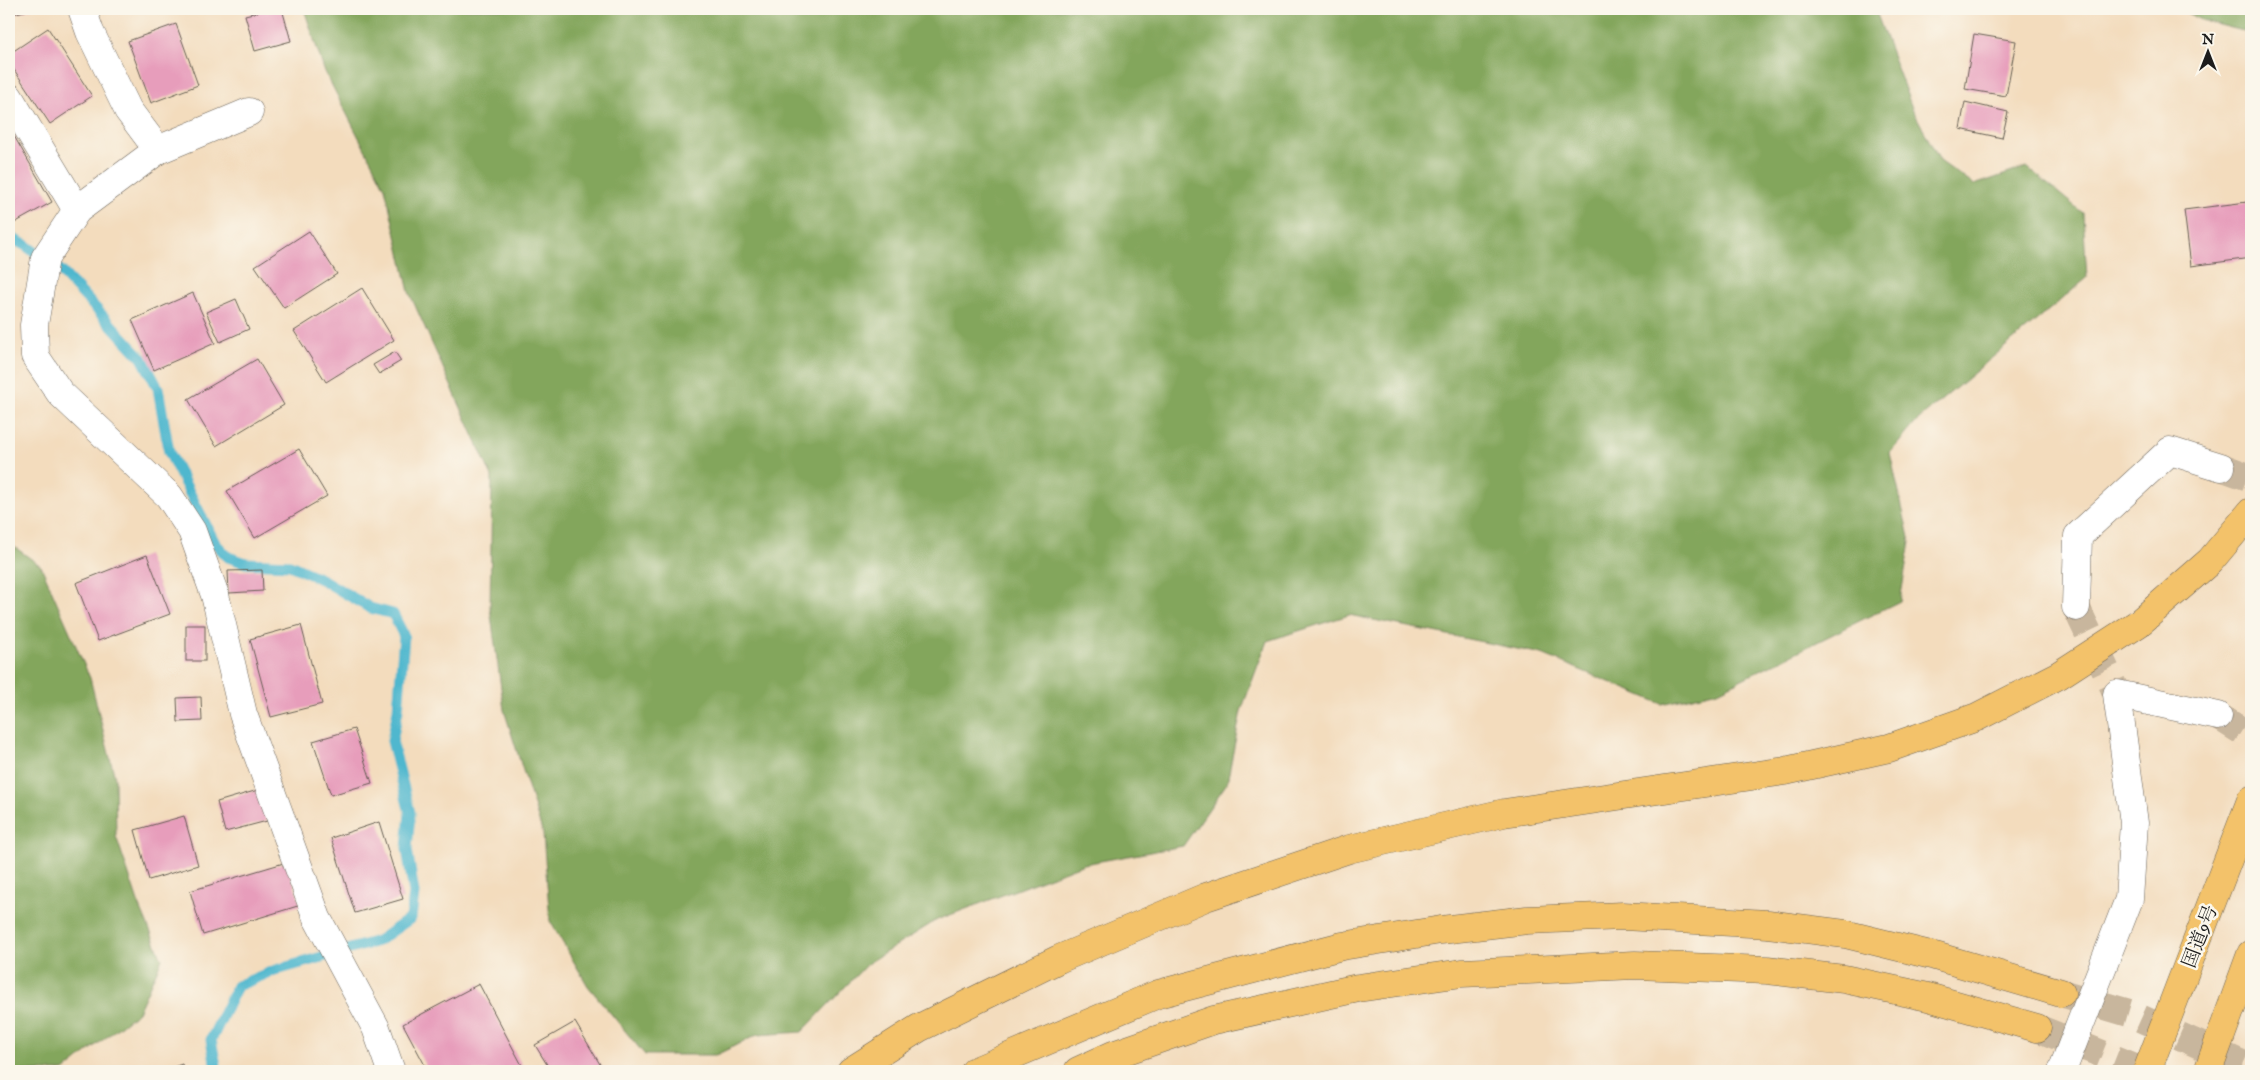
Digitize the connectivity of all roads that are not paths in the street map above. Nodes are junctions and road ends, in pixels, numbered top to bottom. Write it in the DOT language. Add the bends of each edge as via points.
graph roads {
  1 [pos="82,9"];
  2 [pos="9,97"];
  3 [pos="249,112"];
  4 [pos="158,150"];
  5 [pos="77,210"];
  6 [pos="2221,467"];
  7 [pos="2251,512"];
  8 [pos="2076,607"];
  9 [pos="2218,716"];
  10 [pos="2251,800"];
  11 [pos="2251,954"];
  12 [pos="2061,992"];
  13 [pos="2037,1028"];
  14 [pos="390,1071"];
  15 [pos="851,1071"];
  16 [pos="974,1071"];
  17 [pos="1078,1071"];
  18 [pos="2062,1071"];
  19 [pos="2147,1071"];
  20 [pos="2208,1071"];
  1 -- 4 [label="street" via="128,110"];
  2 -- 5 [label="street"];
  3 -- 4 [label="street"];
  4 -- 5 [label="street"];
  5 -- 14 [label="street" via="45,258 34,325 35,356 60,393 169,496 192,531 215,595 243,714 317,918 376,1028"];
  6 -- 8 [label="street" via="2170,451 2078,536"];
  7 -- 15 [label="highway" via="2210,561 2139,623 2059,674 1977,717 1889,748 1785,771 1504,813 1349,850 1206,897 1059,959 919,1028"];
  9 -- 18 [label="street" via="2117,694 2134,823 2128,899"];
  10 -- 19 [label="highway, 国道9号"];
  11 -- 20 [label="highway"];
  12 -- 16 [label="highway" via="1845,934 1768,924 1623,916 1527,920 1342,946 1158,994"];
  13 -- 17 [label="highway" via="1844,979 1767,970 1636,965 1462,973 1358,988 1214,1020 1113,1055"];
}
